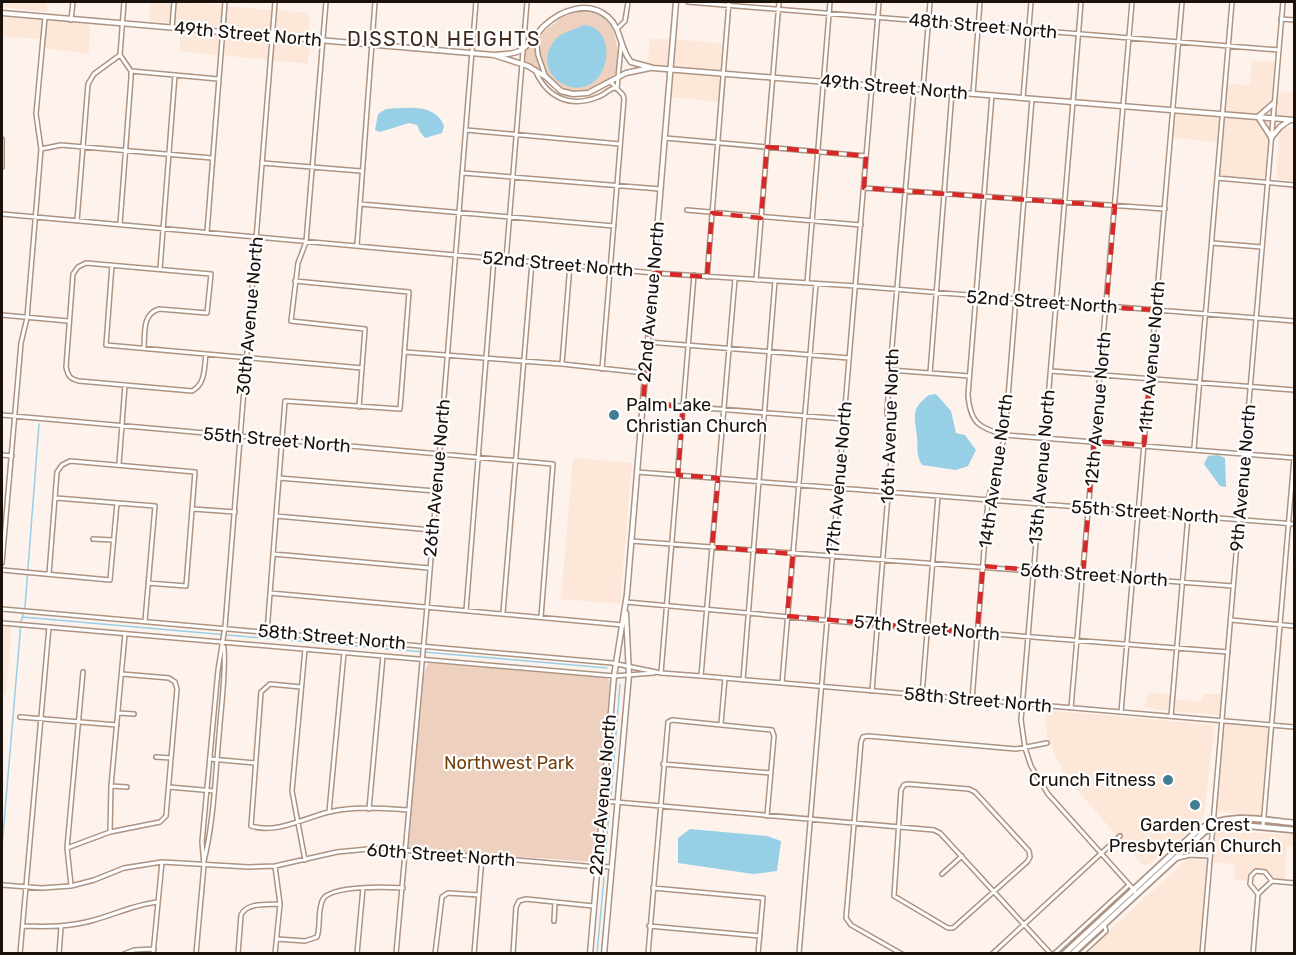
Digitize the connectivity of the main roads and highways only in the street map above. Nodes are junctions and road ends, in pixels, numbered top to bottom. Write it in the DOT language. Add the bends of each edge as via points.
graph roads {
  1 [pos="676,2"];
  2 [pos="2,14"];
  3 [pos="494,56"];
  4 [pos="653,68"];
  5 [pos="671,69"];
  6 [pos="1274,103"];
  7 [pos="1258,117"];
  8 [pos="1292,120"];
  9 [pos="626,602"];
  10 [pos="1294,823"];
  11 [pos="1213,824"];
  12 [pos="1294,830"];
  13 [pos="1135,892"];
  14 [pos="590,954"];
  15 [pos="604,954"];
  16 [pos="1064,954"];
  17 [pos="1072,954"];
  1 -- 5 [label="main road, 22nd Avenue North"];
  2 -- 3 [label="main road, 49th Street North"];
  3 -- 4 [label="main road, 49th Street North" via="522,63 561,91 573,94 588,93 626,73"];
  3 -- 4 [label="main road, 49th Street North" via="523,49 552,19 568,10 592,9 608,16 631,62"];
  4 -- 5 [label="main road, 49th Street North"];
  5 -- 7 [label="main road, 49th Street North"];
  5 -- 9 [label="main road, 22nd Avenue North"];
  6 -- 7 [label="main road"];
  7 -- 8 [label="main road, 49th Street North"];
  7 -- 8 [label="main road" via="1271,138"];
  9 -- 14 [label="main road, 22nd Avenue North" via="614,676"];
  9 -- 15 [label="main road, 22nd Avenue North" via="629,675"];
  10 -- 11 [label="main road" via="1228,818"];
  11 -- 12 [label="main road"];
  11 -- 13 [label="main road"];
  11 -- 13 [label="main road" via="1198,830"];
  13 -- 16 [label="main road"];
  13 -- 17 [label="main road"];
}
